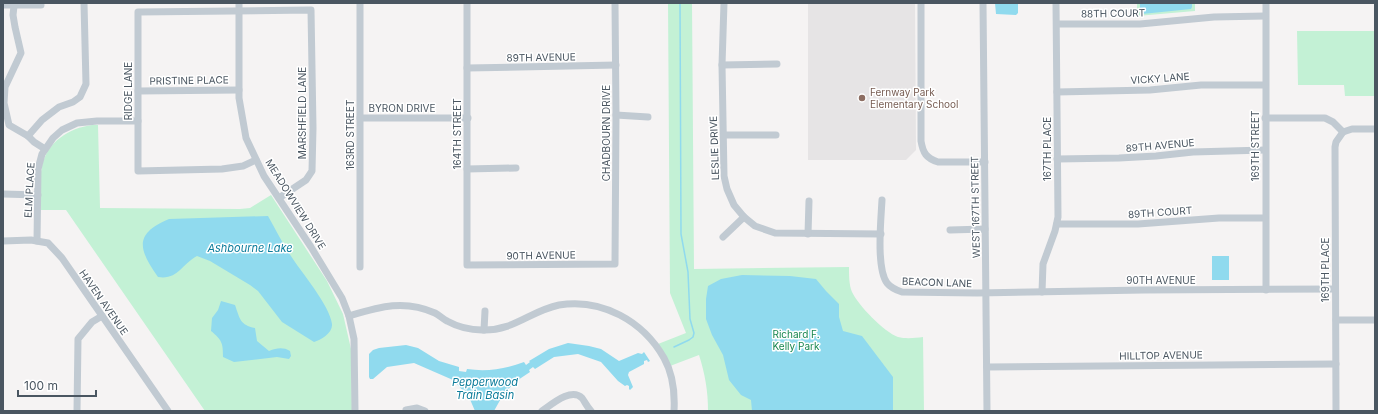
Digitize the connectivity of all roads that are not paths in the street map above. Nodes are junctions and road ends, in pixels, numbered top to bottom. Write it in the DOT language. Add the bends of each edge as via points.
graph roads {
  1 [pos="84,3"];
  2 [pos="360,3"];
  3 [pos="467,3"];
  4 [pos="615,3"];
  5 [pos="724,3"];
  6 [pos="921,3"];
  7 [pos="983,3"];
  8 [pos="1056,3"];
  9 [pos="1266,3"];
  10 [pos="3,5"];
  11 [pos="41,5"];
  12 [pos="14,6"];
  13 [pos="239,7"];
  14 [pos="1265,16"];
  15 [pos="1057,24"];
  16 [pos="777,64"];
  17 [pos="616,65"];
  18 [pos="722,66"];
  19 [pos="467,68"];
  20 [pos="1265,85"];
  21 [pos="239,90"];
  22 [pos="138,91"];
  23 [pos="1057,92"];
  24 [pos="4,112"];
  25 [pos="616,115"];
  26 [pos="648,117"];
  27 [pos="360,118"];
  28 [pos="468,118"];
  29 [pos="1265,118"];
  30 [pos="138,121"];
  31 [pos="11,126"];
  32 [pos="1375,129"];
  33 [pos="3,131"];
  34 [pos="1343,132"];
  35 [pos="776,134"];
  36 [pos="724,135"];
  37 [pos="28,136"];
  38 [pos="45,149"];
  39 [pos="1265,150"];
  40 [pos="1057,159"];
  41 [pos="256,160"];
  42 [pos="984,162"];
  43 [pos="516,168"];
  44 [pos="467,169"];
  45 [pos="3,194"];
  46 [pos="38,195"];
  47 [pos="279,198"];
  48 [pos="809,200"];
  49 [pos="882,200"];
  50 [pos="744,218"];
  51 [pos="1265,218"];
  52 [pos="1057,224"];
  53 [pos="950,230"];
  54 [pos="985,230"];
  55 [pos="808,234"];
  56 [pos="881,234"];
  57 [pos="723,237"];
  58 [pos="3,241"];
  59 [pos="37,241"];
  60 [pos="615,264"];
  61 [pos="467,266"];
  62 [pos="360,267"];
  63 [pos="1335,289"];
  64 [pos="1266,290"];
  65 [pos="1042,292"];
  66 [pos="986,293"];
  67 [pos="485,311"];
  68 [pos="102,316"];
  69 [pos="349,316"];
  70 [pos="1336,320"];
  71 [pos="1375,320"];
  72 [pos="484,330"];
  73 [pos="1336,364"];
  74 [pos="987,367"];
  75 [pos="406,410"];
  76 [pos="77,411"];
  77 [pos="168,411"];
  78 [pos="355,411"];
  79 [pos="425,411"];
  80 [pos="542,411"];
  81 [pos="591,411"];
  82 [pos="674,411"];
  83 [pos="987,411"];
  84 [pos="1336,411"];
  1 -- 37 [label="street" via="86,84 80,97 59,107 42,120"];
  2 -- 27 [label="street, 163RD STREET"];
  3 -- 19 [label="street, 164TH STREET"];
  4 -- 17 [label="street, CHADBOURN DRIVE"];
  5 -- 18 [label="street, LESLIE DRIVE"];
  6 -- 42 [label="street" via="921,141 925,155 938,162"];
  7 -- 42 [label="street, WEST 167TH STREET"];
  8 -- 15 [label="street, 167TH PLACE"];
  9 -- 14 [label="street, 169TH STREET"];
  10 -- 12 [label="street"];
  11 -- 12 [label="street"];
  12 -- 24 [label="street" via="14,27 21,53 5,87"];
  13 -- 21 [label="street, MEADOWVIEW DRIVE"];
  13 -- 22 [label="street, RIDGE LANE" via="138,12"];
  13 -- 47 [label="street, MARSHFIELD LANE" via="311,10 312,171 306,180"];
  14 -- 15 [label="street, 88TH COURT" via="1214,17 1140,24"];
  14 -- 20 [label="street, 169TH STREET"];
  15 -- 23 [label="street, 167TH PLACE"];
  16 -- 18 [label="street"];
  17 -- 19 [label="street, 89TH AVENUE"];
  17 -- 25 [label="street, CHADBOURN DRIVE"];
  18 -- 36 [label="street, LESLIE DRIVE"];
  19 -- 28 [label="street, 164TH STREET"];
  20 -- 23 [label="street, VICKY LANE" via="1201,85 1150,90"];
  20 -- 29 [label="street, 169TH STREET"];
  21 -- 22 [label="street, PRISTINE PLACE"];
  21 -- 41 [label="street, MEADOWVIEW DRIVE" via="246,138"];
  22 -- 30 [label="street, RIDGE LANE"];
  23 -- 40 [label="street, 167TH PLACE"];
  24 -- 31 [label="street"];
  25 -- 26 [label="street"];
  25 -- 60 [label="street, CHADBOURN DRIVE"];
  27 -- 28 [label="street, BYRON DRIVE"];
  27 -- 62 [label="street, 163RD STREET"];
  28 -- 44 [label="street, 164TH STREET"];
  29 -- 34 [label="street" via="1325,118"];
  29 -- 39 [label="street, 169TH STREET"];
  30 -- 38 [label="street, ELM PLACE" via="77,123 62,130"];
  30 -- 41 [label="street, RIDGE LANE" via="138,171 222,169 243,166"];
  31 -- 33 [label="street"];
  31 -- 37 [label="street"];
  32 -- 34 [label="street" via="1352,129"];
  34 -- 63 [label="street, 169TH PLACE" via="1335,148"];
  35 -- 36 [label="street"];
  36 -- 50 [label="street, LESLIE DRIVE" via="725,183 734,205"];
  37 -- 38 [label="street"];
  38 -- 46 [label="street, ELM PLACE" via="38,169"];
  39 -- 40 [label="street, 89TH AVENUE"];
  39 -- 51 [label="street, 169TH STREET"];
  40 -- 52 [label="street, 167TH PLACE"];
  41 -- 47 [label="street, MEADOWVIEW DRIVE"];
  42 -- 54 [label="street, WEST 167TH STREET"];
  43 -- 44 [label="street"];
  44 -- 61 [label="street, 164TH STREET"];
  45 -- 46 [label="street"];
  46 -- 59 [label="street, ELM PLACE"];
  47 -- 69 [label="street, MEADOWVIEW DRIVE" via="342,298"];
  48 -- 55 [label="street"];
  49 -- 56 [label="street, BEACON LANE"];
  50 -- 55 [label="street, LESLIE DRIVE" via="755,226 775,233"];
  50 -- 57 [label="street"];
  51 -- 52 [label="street, 89TH COURT" via="1219,218 1138,224"];
  51 -- 64 [label="street, 169TH STREET"];
  52 -- 65 [label="street, 167TH PLACE" via="1043,264"];
  53 -- 54 [label="street"];
  54 -- 66 [label="street, WEST 167TH STREET"];
  55 -- 56 [label="street, LESLIE DRIVE"];
  56 -- 66 [label="street, BEACON LANE" via="882,274 892,288 902,292"];
  58 -- 59 [label="street, HAVEN AVENUE"];
  59 -- 68 [label="street, HAVEN AVENUE" via="48,243 62,258"];
  60 -- 61 [label="street, 90TH AVENUE"];
  63 -- 64 [label="street, 90TH AVENUE"];
  63 -- 70 [label="street, 169TH PLACE"];
  64 -- 65 [label="street, 90TH AVENUE"];
  65 -- 66 [label="street, 90TH AVENUE"];
  66 -- 74 [label="street, WEST 167TH STREET"];
  67 -- 72 [label="street"];
  68 -- 76 [label="street" via="92,322 78,339"];
  68 -- 77 [label="street, HAVEN AVENUE"];
  69 -- 72 [label="street" via="380,307 411,306 432,312 460,327"];
  69 -- 78 [label="street, MEADOWVIEW DRIVE" via="355,348"];
  70 -- 71 [label="street"];
  70 -- 73 [label="street, 169TH PLACE"];
  72 -- 82 [label="street" via="505,328 537,312 568,305 596,306 627,314 652,340 664,359 674,388"];
  73 -- 74 [label="street, HILLTOP AVENUE"];
  73 -- 84 [label="street, 169TH PLACE"];
  74 -- 83 [label="street, WEST 167TH STREET"];
  75 -- 79 [label="street" via="417,408"];
  80 -- 81 [label="street" via="572,394 581,398"];
}
